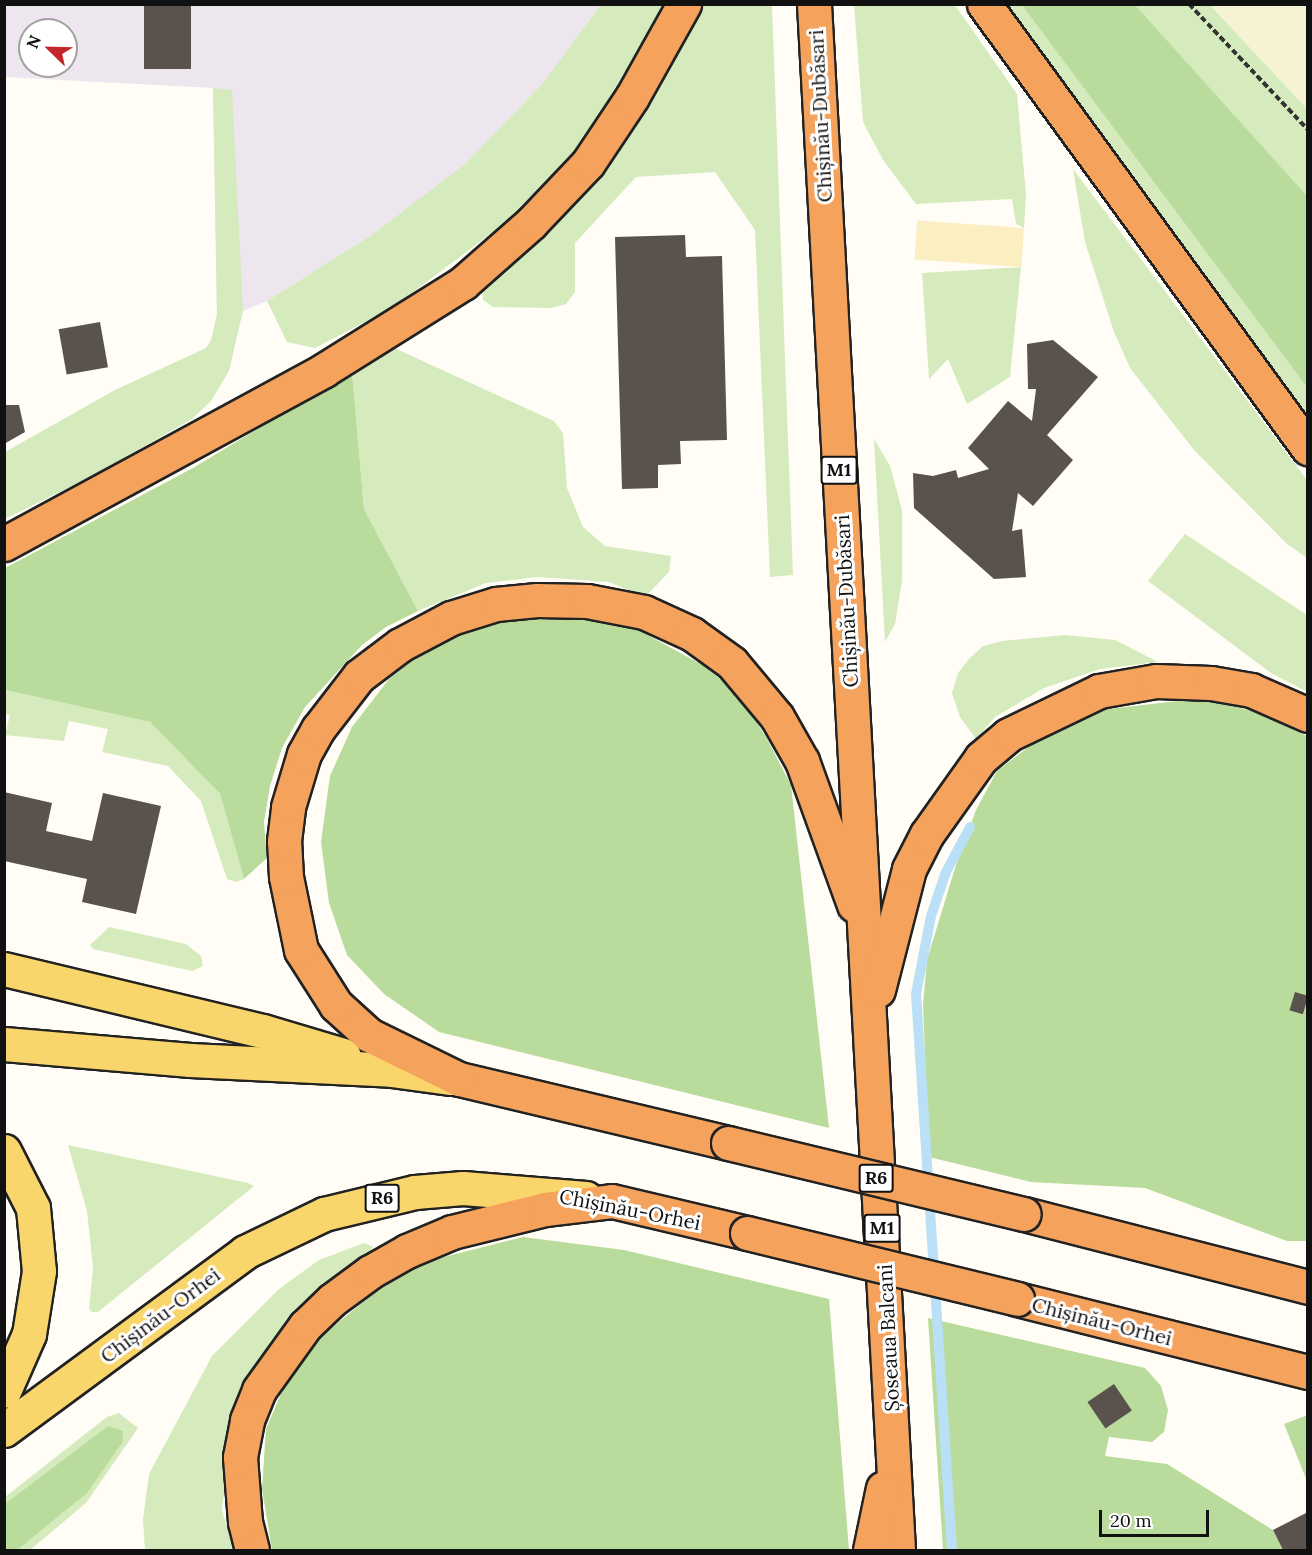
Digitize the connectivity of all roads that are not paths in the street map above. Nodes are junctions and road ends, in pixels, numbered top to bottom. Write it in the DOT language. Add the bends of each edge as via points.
graph roads {
  1 [pos="684,4"];
  2 [pos="814,4"];
  3 [pos="984,4"];
  4 [pos="1308,448"];
  5 [pos="4,544"];
  6 [pos="1308,715"];
  7 [pos="865,935"];
  8 [pos="4,969"];
  9 [pos="871,1018"];
  10 [pos="4,1044"];
  11 [pos="391,1070"];
  12 [pos="459,1079"];
  13 [pos="4,1151"];
  14 [pos="612,1201"];
  15 [pos="1299,1280"];
  16 [pos="1257,1359"];
  17 [pos="1308,1372"];
  18 [pos="4,1391"];
  19 [pos="1308,1395"];
  20 [pos="4,1430"];
  21 [pos="894,1439"];
  22 [pos="252,1551"];
  23 [pos="870,1551"];
  24 [pos="898,1551"];
  1 -- 5 [label="highway" via="632,97 588,163 531,223 463,283 324,370"];
  2 -- 7 [label="highway, Chișinău-Dubăsari / M1"];
  3 -- 4 [label="highway"];
  6 -- 9 [label="highway" via="1251,690 1211,683 1156,681 1099,691 1008,735 981,758 954,790 909,869"];
  7 -- 9 [label="highway, Chișinău-Dubăsari / M1"];
  7 -- 12 [label="highway" via="802,761 777,717 732,663 692,634 644,612 587,601 496,604 451,618 400,645 359,676 335,703 304,754 288,807 284,841 292,919 301,950 319,984 369,1035"];
  8 -- 11 [label="main road" via="263,1031"];
  9 -- 21 [label="highway, Șoseaua Balcani / M1"];
  10 -- 11 [label="main road" via="190,1060"];
  11 -- 12 [label="main road"];
  12 -- 15 [label="highway, R6, bridge"];
  13 -- 18 [label="main road" via="33,1208 39,1271 29,1334"];
  14 -- 16 [label="highway, Chișinău-Orhei / R6, bridge"];
  14 -- 20 [label="main road, Chișinău-Orhei / R6" via="463,1188 415,1192 324,1214 245,1251"];
  14 -- 22 [label="highway" via="545,1209 452,1232 407,1251 332,1300 281,1356 260,1390 248,1420 240,1457 245,1522"];
  16 -- 17 [label="highway, Chișinău-Orhei / R6"];
  16 -- 19 [label="highway"];
  21 -- 23 [label="highway"];
  21 -- 24 [label="highway, Șoseaua Balcani / M1"];
}
